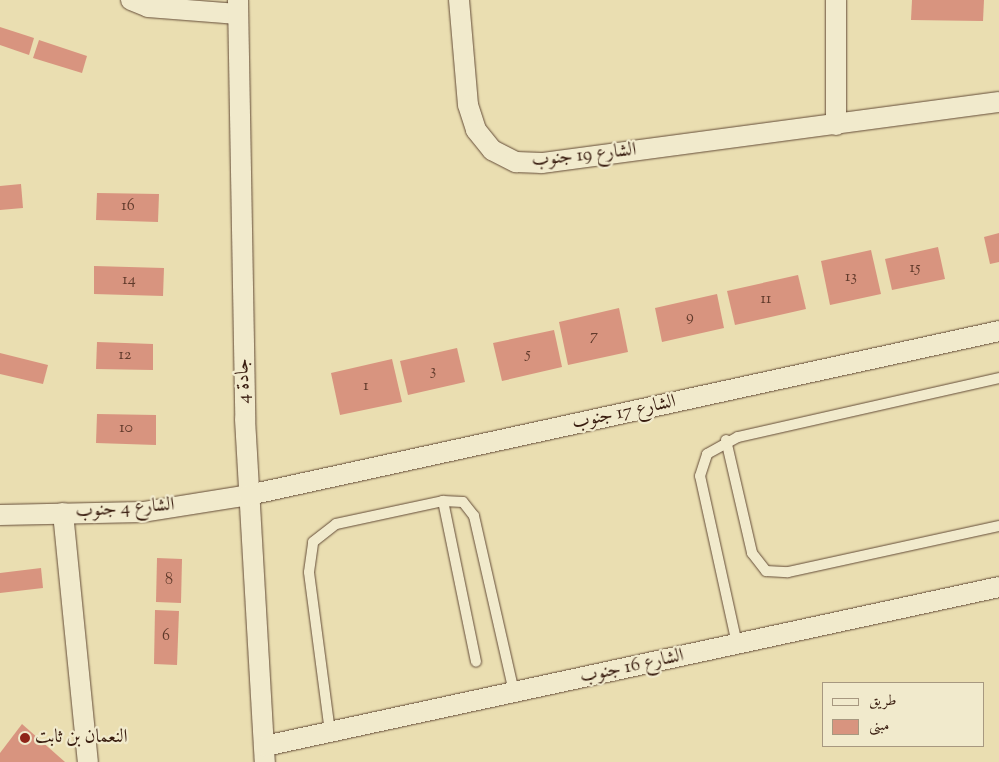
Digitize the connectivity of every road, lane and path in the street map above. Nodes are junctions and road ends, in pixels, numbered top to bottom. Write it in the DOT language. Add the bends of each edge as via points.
graph roads {
  1 [pos="131,0"];
  2 [pos="459,0"];
  3 [pos="836,0"];
  4 [pos="238,7"];
  5 [pos="999,102"];
  6 [pos="836,126"];
  7 [pos="999,331"];
  8 [pos="999,378"];
  9 [pos="726,440"];
  10 [pos="249,495"];
  11 [pos="443,501"];
  12 [pos="63,513"];
  13 [pos="0,515"];
  14 [pos="999,526"];
  15 [pos="999,587"];
  16 [pos="736,644"];
  17 [pos="476,662"];
  18 [pos="514,692"];
  19 [pos="330,732"];
  20 [pos="265,754"];
  21 [pos="88,762"];
  1 -- 4 [label="street" via="148,7"];
  2 -- 6 [label="street, الشارع 19 جنوب" via="468,105 476,130 492,150 516,162 542,163"];
  3 -- 6 [label="street"];
  4 -- 10 [label="street, جادة 4"];
  5 -- 6 [label="street, الشارع 19 جنوب"];
  7 -- 10 [label="street, الشارع 17 جنوب"];
  8 -- 9 [label="lane"];
  9 -- 14 [label="lane" via="752,553 766,571 788,572"];
  9 -- 16 [label="lane" via="707,454 700,476"];
  10 -- 12 [label="street, الشارع 4 جنوب" via="143,512"];
  10 -- 20 [label="street, جادة 4"];
  11 -- 17 [label="lane"];
  11 -- 18 [label="lane" via="463,502 474,516"];
  11 -- 19 [label="lane" via="336,524 313,542 309,572"];
  12 -- 13 [label="street, الشارع 4 جنوب"];
  12 -- 21 [label="street"];
  15 -- 16 [label="street, الشارع 16 جنوب"];
  16 -- 18 [label="street, الشارع 16 جنوب"];
  18 -- 19 [label="street, الشارع 16 جنوب"];
  19 -- 20 [label="street, الشارع 16 جنوب"];
}
